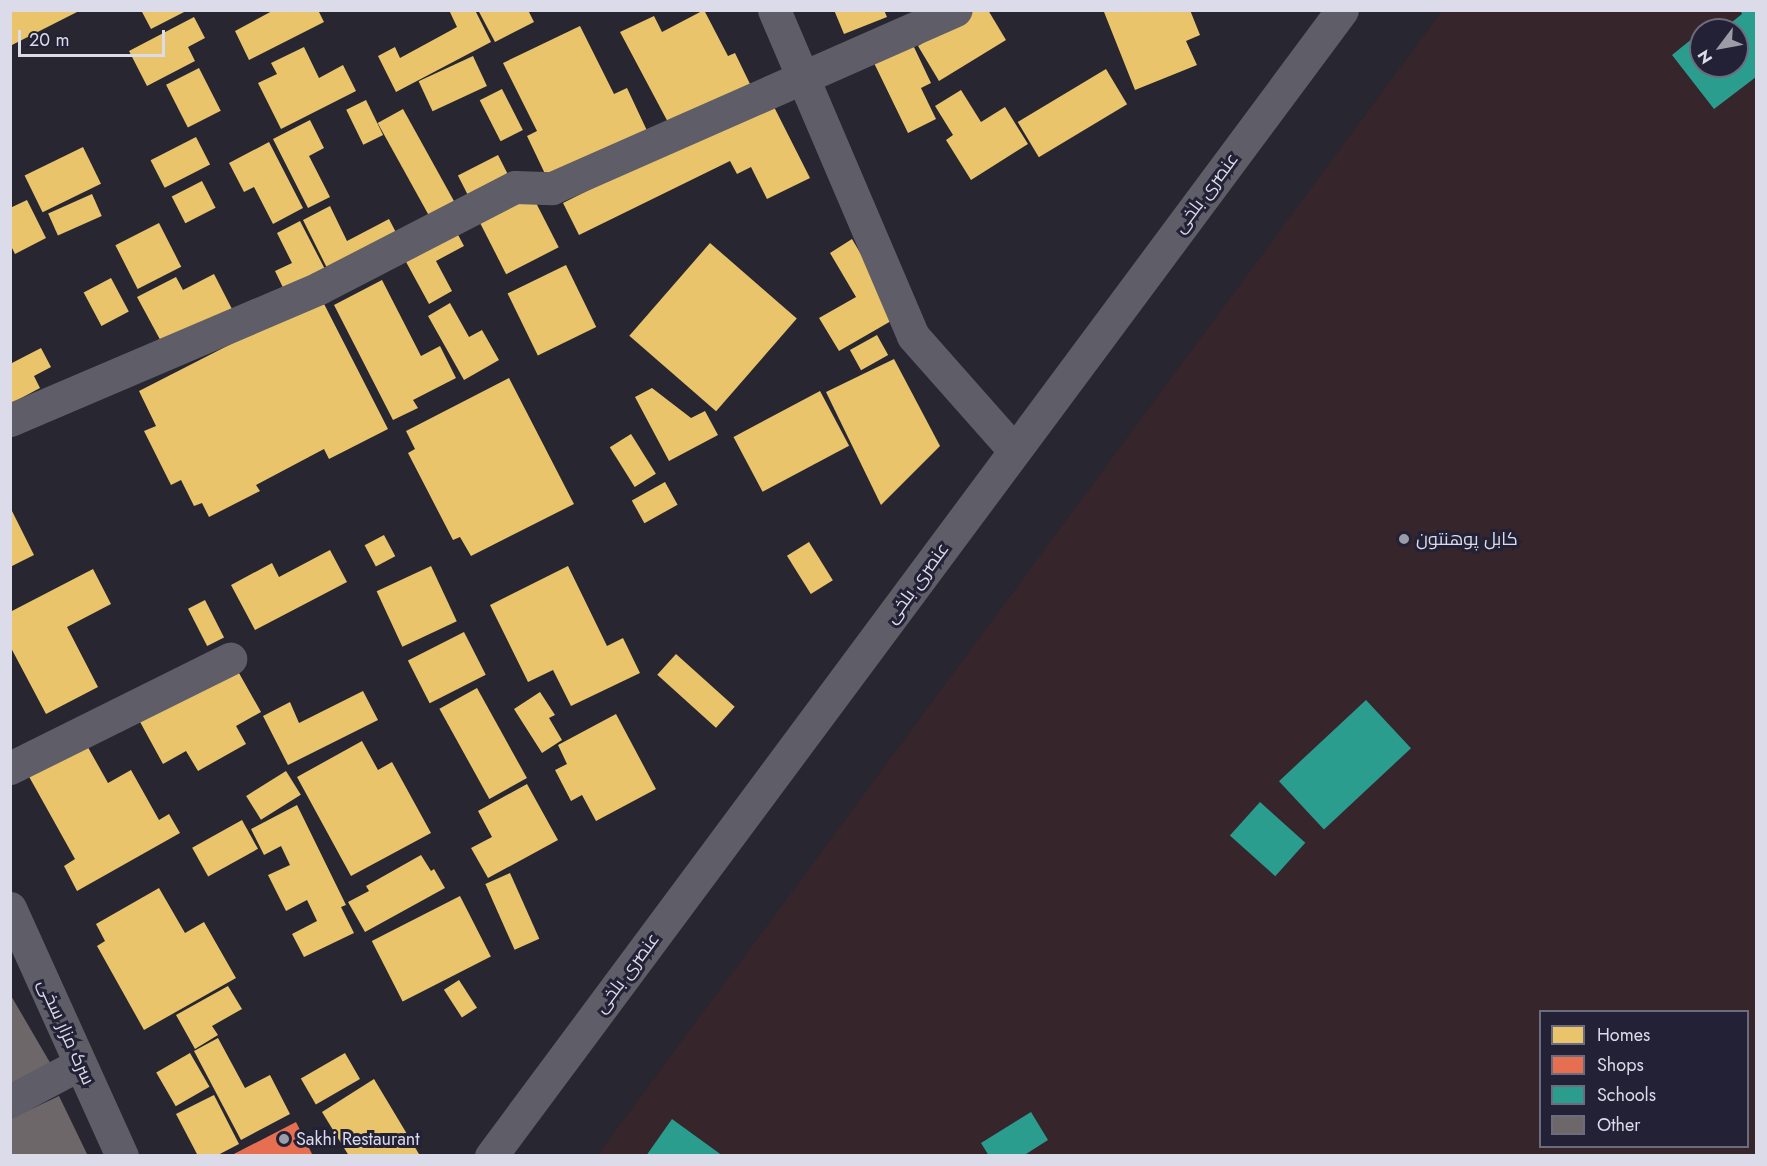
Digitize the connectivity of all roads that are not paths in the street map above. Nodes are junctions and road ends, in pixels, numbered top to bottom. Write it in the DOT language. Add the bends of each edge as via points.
graph roads {
  1 [pos="774,10"];
  2 [pos="955,10"];
  3 [pos="1342,10"];
  4 [pos="803,80"];
  5 [pos="10,420"];
  6 [pos="1014,450"];
  7 [pos="230,659"];
  8 [pos="10,768"];
  9 [pos="10,908"];
  10 [pos="80,1064"];
  11 [pos="10,1101"];
  12 [pos="122,1155"];
  13 [pos="491,1155"];
  1 -- 4 [label="street"];
  2 -- 4 [label="street"];
  3 -- 6 [label="street, عنصری بلخی"];
  4 -- 5 [label="street" via="552,188 515,187 319,288"];
  4 -- 6 [label="street" via="912,336"];
  6 -- 13 [label="street, عنصری بلخی"];
  7 -- 8 [label="street"];
  9 -- 10 [label="street, سرک مزار سخی"];
  10 -- 11 [label="street"];
  10 -- 12 [label="street, سرک مزار سخی"];
}
